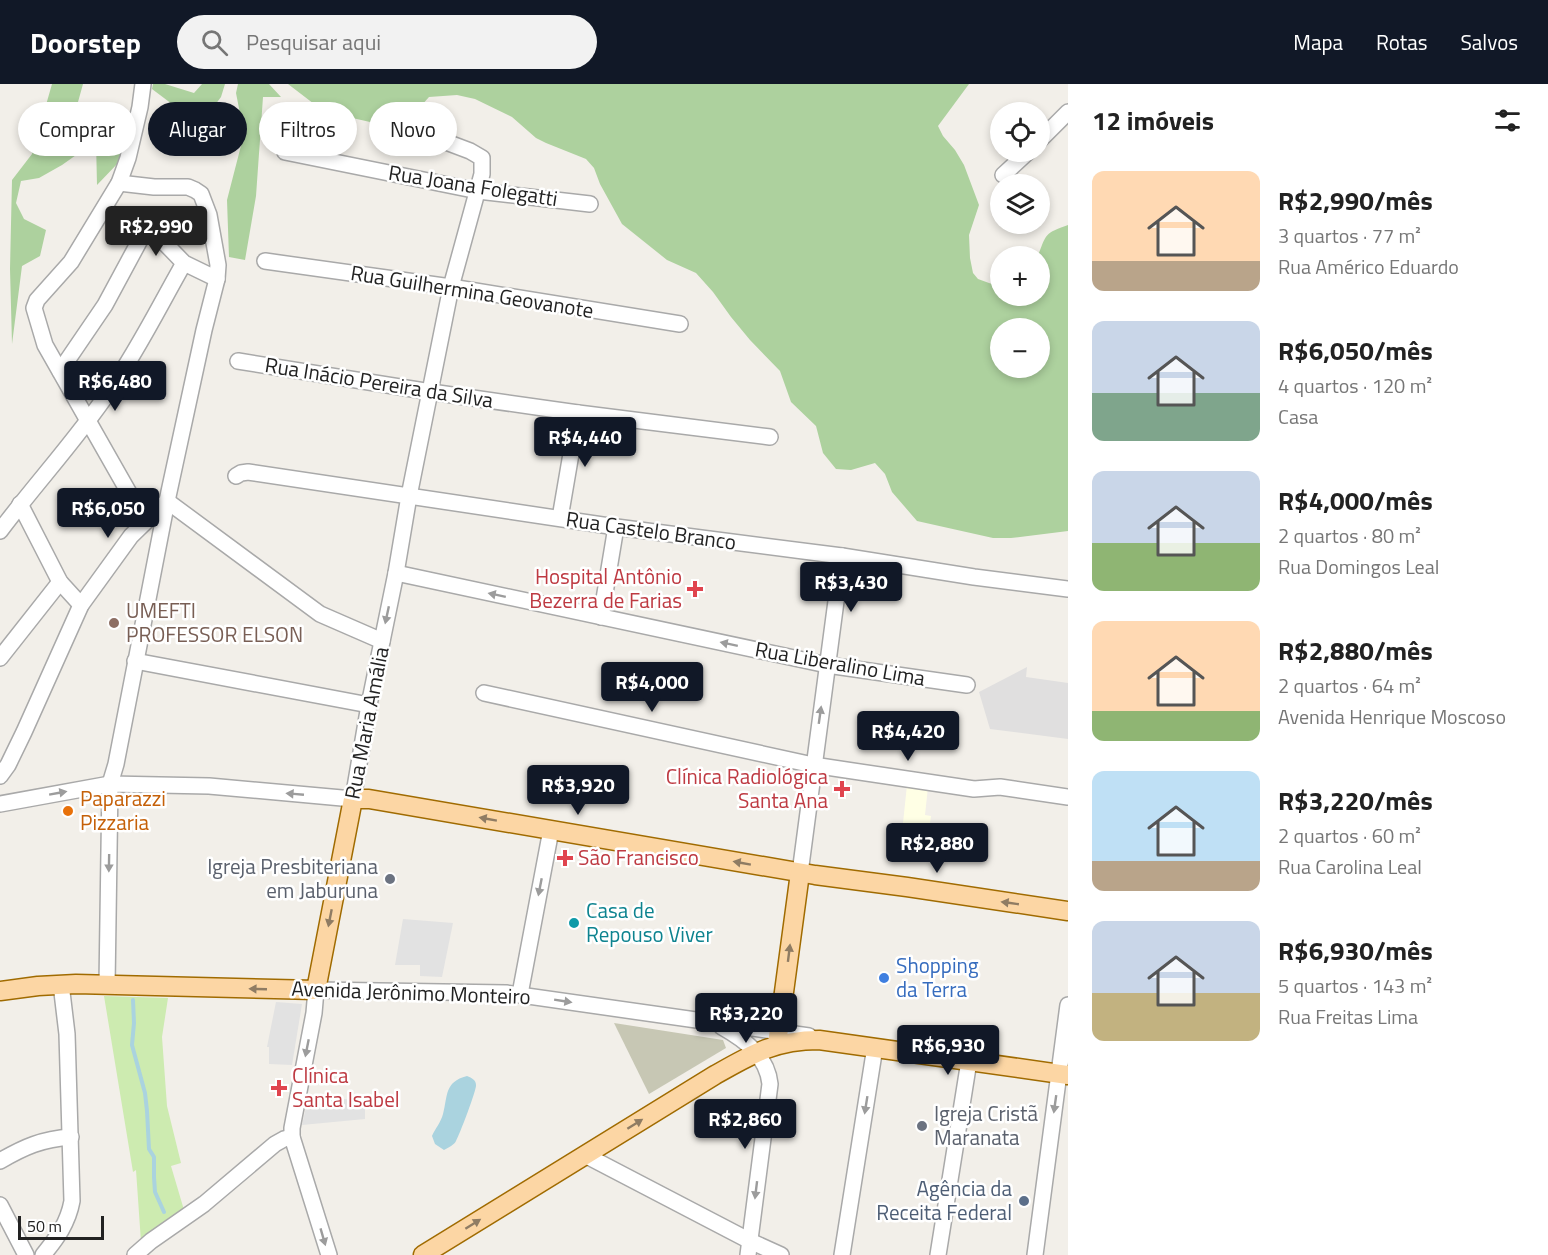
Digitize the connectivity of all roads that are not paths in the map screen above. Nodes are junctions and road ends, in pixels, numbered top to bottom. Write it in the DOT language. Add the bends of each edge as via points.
graph roads {
  1 [pos="143,84"];
  2 [pos="1068,112"];
  3 [pos="1050,130"];
  4 [pos="457,146"];
  5 [pos="305,156"];
  6 [pos="1018,162"];
  7 [pos="1005,174"];
  8 [pos="119,183"];
  9 [pos="478,191"];
  10 [pos="590,204"];
  11 [pos="102,211"];
  12 [pos="147,227"];
  13 [pos="265,261"];
  14 [pos="184,263"];
  15 [pos="217,272"];
  16 [pos="451,287"];
  17 [pos="680,324"];
  18 [pos="238,361"];
  19 [pos="60,371"];
  20 [pos="431,392"];
  21 [pos="578,413"];
  22 [pos="88,422"];
  23 [pos="770,437"];
  24 [pos="236,476"];
  25 [pos="409,496"];
  26 [pos="167,501"];
  27 [pos="20,504"];
  28 [pos="560,518"];
  29 [pos="145,521"];
  30 [pos="616,527"];
  31 [pos="0,531"];
  32 [pos="842,556"];
  33 [pos="396,573"];
  34 [pos="60,582"];
  35 [pos="1068,589"];
  36 [pos="81,605"];
  37 [pos="601,617"];
  38 [pos="382,641"];
  39 [pos="0,658"];
  40 [pos="135,661"];
  41 [pos="827,665"];
  42 [pos="967,685"];
  43 [pos="484,693"];
  44 [pos="369,705"];
  45 [pos="813,765"];
  46 [pos="0,777"];
  47 [pos="110,784"];
  48 [pos="0,787"];
  49 [pos="1068,797"];
  50 [pos="353,799"];
  51 [pos="3,803"];
  52 [pos="551,830"];
  53 [pos="800,873"];
  54 [pos="1068,911"];
  55 [pos="61,984"];
  56 [pos="107,984"];
  57 [pos="316,990"];
  58 [pos="0,991"];
  59 [pos="520,994"];
  60 [pos="1068,1005"];
  61 [pos="717,1024"];
  62 [pos="778,1038"];
  63 [pos="875,1047"];
  64 [pos="756,1052"];
  65 [pos="969,1060"];
  66 [pos="1064,1074"];
  67 [pos="71,1137"];
  68 [pos="292,1137"];
  69 [pos="585,1155"];
  70 [pos="0,1161"];
  71 [pos="0,1205"];
  72 [pos="749,1248"];
  73 [pos="26,1255"];
  74 [pos="43,1255"];
  75 [pos="135,1255"];
  76 [pos="329,1255"];
  77 [pos="423,1255"];
  78 [pos="781,1255"];
  79 [pos="842,1255"];
  80 [pos="938,1255"];
  81 [pos="1035,1255"];
  1 -- 8 [label="street"];
  2 -- 3 [label="street"];
  4 -- 9 [label="street, Rua Maria Amália" via="482,158"];
  5 -- 9 [label="street, Rua Joana Folegatti"];
  6 -- 7 [label="street"];
  8 -- 11 [label="street"];
  8 -- 15 [label="street" via="188,188 201,194 209,215"];
  9 -- 10 [label="street, Rua Joana Folegatti"];
  9 -- 16 [label="street, Rua Maria Amália"];
  11 -- 12 [label="street"];
  11 -- 19 [label="street" via="71,262 35,303 41,335"];
  12 -- 14 [label="street"];
  12 -- 19 [label="street" via="105,305"];
  13 -- 16 [label="street, Rua Guilhermina Geovanote"];
  14 -- 15 [label="street"];
  14 -- 22 [label="street" via="120,376"];
  15 -- 26 [label="street"];
  16 -- 17 [label="street, Rua Guilhermina Geovanote"];
  16 -- 20 [label="street, Rua Maria Amália"];
  18 -- 20 [label="street, Rua Inácio Pereira da Silva"];
  19 -- 22 [label="street"];
  20 -- 21 [label="street, Rua Inácio Pereira da Silva"];
  20 -- 25 [label="street, Rua Maria Amália"];
  21 -- 23 [label="street, Rua Inácio Pereira da Silva"];
  21 -- 28 [label="street"];
  22 -- 27 [label="street"];
  22 -- 29 [label="street"];
  24 -- 25 [label="street, Rua Castelo Branco" via="248,472"];
  25 -- 28 [label="street, Rua Castelo Branco"];
  25 -- 33 [label="street, Rua Maria Amália"];
  26 -- 29 [label="street"];
  26 -- 38 [label="street" via="320,614"];
  26 -- 40 [label="street"];
  27 -- 31 [label="street"];
  27 -- 34 [label="street"];
  28 -- 30 [label="street, Rua Castelo Branco"];
  29 -- 36 [label="street"];
  30 -- 32 [label="street, Rua Castelo Branco"];
  30 -- 37 [label="street"];
  32 -- 35 [label="street, Rua Castelo Branco"];
  32 -- 41 [label="street"];
  37 -- 33 [label="street, Rua Liberalino Lima, one-way"];
  33 -- 38 [label="street, Rua Maria Amália, one-way"];
  34 -- 36 [label="street"];
  34 -- 39 [label="street"];
  36 -- 46 [label="street"];
  41 -- 37 [label="street, Rua Liberalino Lima, one-way"];
  38 -- 44 [label="street, Rua Maria Amália"];
  40 -- 44 [label="street"];
  40 -- 47 [label="street"];
  41 -- 42 [label="street, Rua Liberalino Lima"];
  45 -- 41 [label="street, one-way"];
  43 -- 45 [label="street"];
  44 -- 50 [label="street, Rua Maria Amália"];
  45 -- 49 [label="street" via="974,789 1000,787"];
  45 -- 53 [label="street"];
  50 -- 47 [label="street, one-way" via="209,786"];
  51 -- 47 [label="street, one-way"];
  47 -- 56 [label="street, one-way"];
  48 -- 51 [label="street"];
  52 -- 50 [label="main road, one-way"];
  50 -- 57 [label="main road, Rua Maria Amália, one-way"];
  53 -- 52 [label="main road, one-way"];
  52 -- 59 [label="street, one-way"];
  54 -- 53 [label="main road, one-way"];
  62 -- 53 [label="main road, one-way"];
  55 -- 56 [label="main road, Avenida Jerônimo Monteiro"];
  55 -- 58 [label="main road, Avenida Jerônimo Monteiro"];
  55 -- 67 [label="street"];
  57 -- 56 [label="main road, Avenida Jerônimo Monteiro, one-way"];
  57 -- 59 [label="street, Avenida Jerônimo Monteiro"];
  57 -- 68 [label="street, Rua Maria Amália, one-way"];
  59 -- 61 [label="street, Avenida Jerônimo Monteiro, one-way"];
  60 -- 66 [label="street"];
  61 -- 62 [label="street, Avenida Jerônimo Monteiro"];
  61 -- 64 [label="street"];
  62 -- 63 [label="main road"];
  62 -- 64 [label="main road"];
  63 -- 65 [label="main road"];
  63 -- 79 [label="street, one-way"];
  69 -- 64 [label="main road, one-way"];
  64 -- 72 [label="street, one-way" via="765,1063 770,1084"];
  65 -- 66 [label="main road"];
  65 -- 80 [label="street"];
  66 -- 81 [label="street, one-way"];
  67 -- 70 [label="street" via="23,1147"];
  67 -- 74 [label="street" via="71,1209 62,1232"];
  68 -- 75 [label="street" via="275,1144"];
  68 -- 76 [label="street, Rua Maria Amália, one-way"];
  69 -- 72 [label="street"];
  77 -- 69 [label="main road, one-way"];
  71 -- 73 [label="street"];
  72 -- 78 [label="street"];
}
